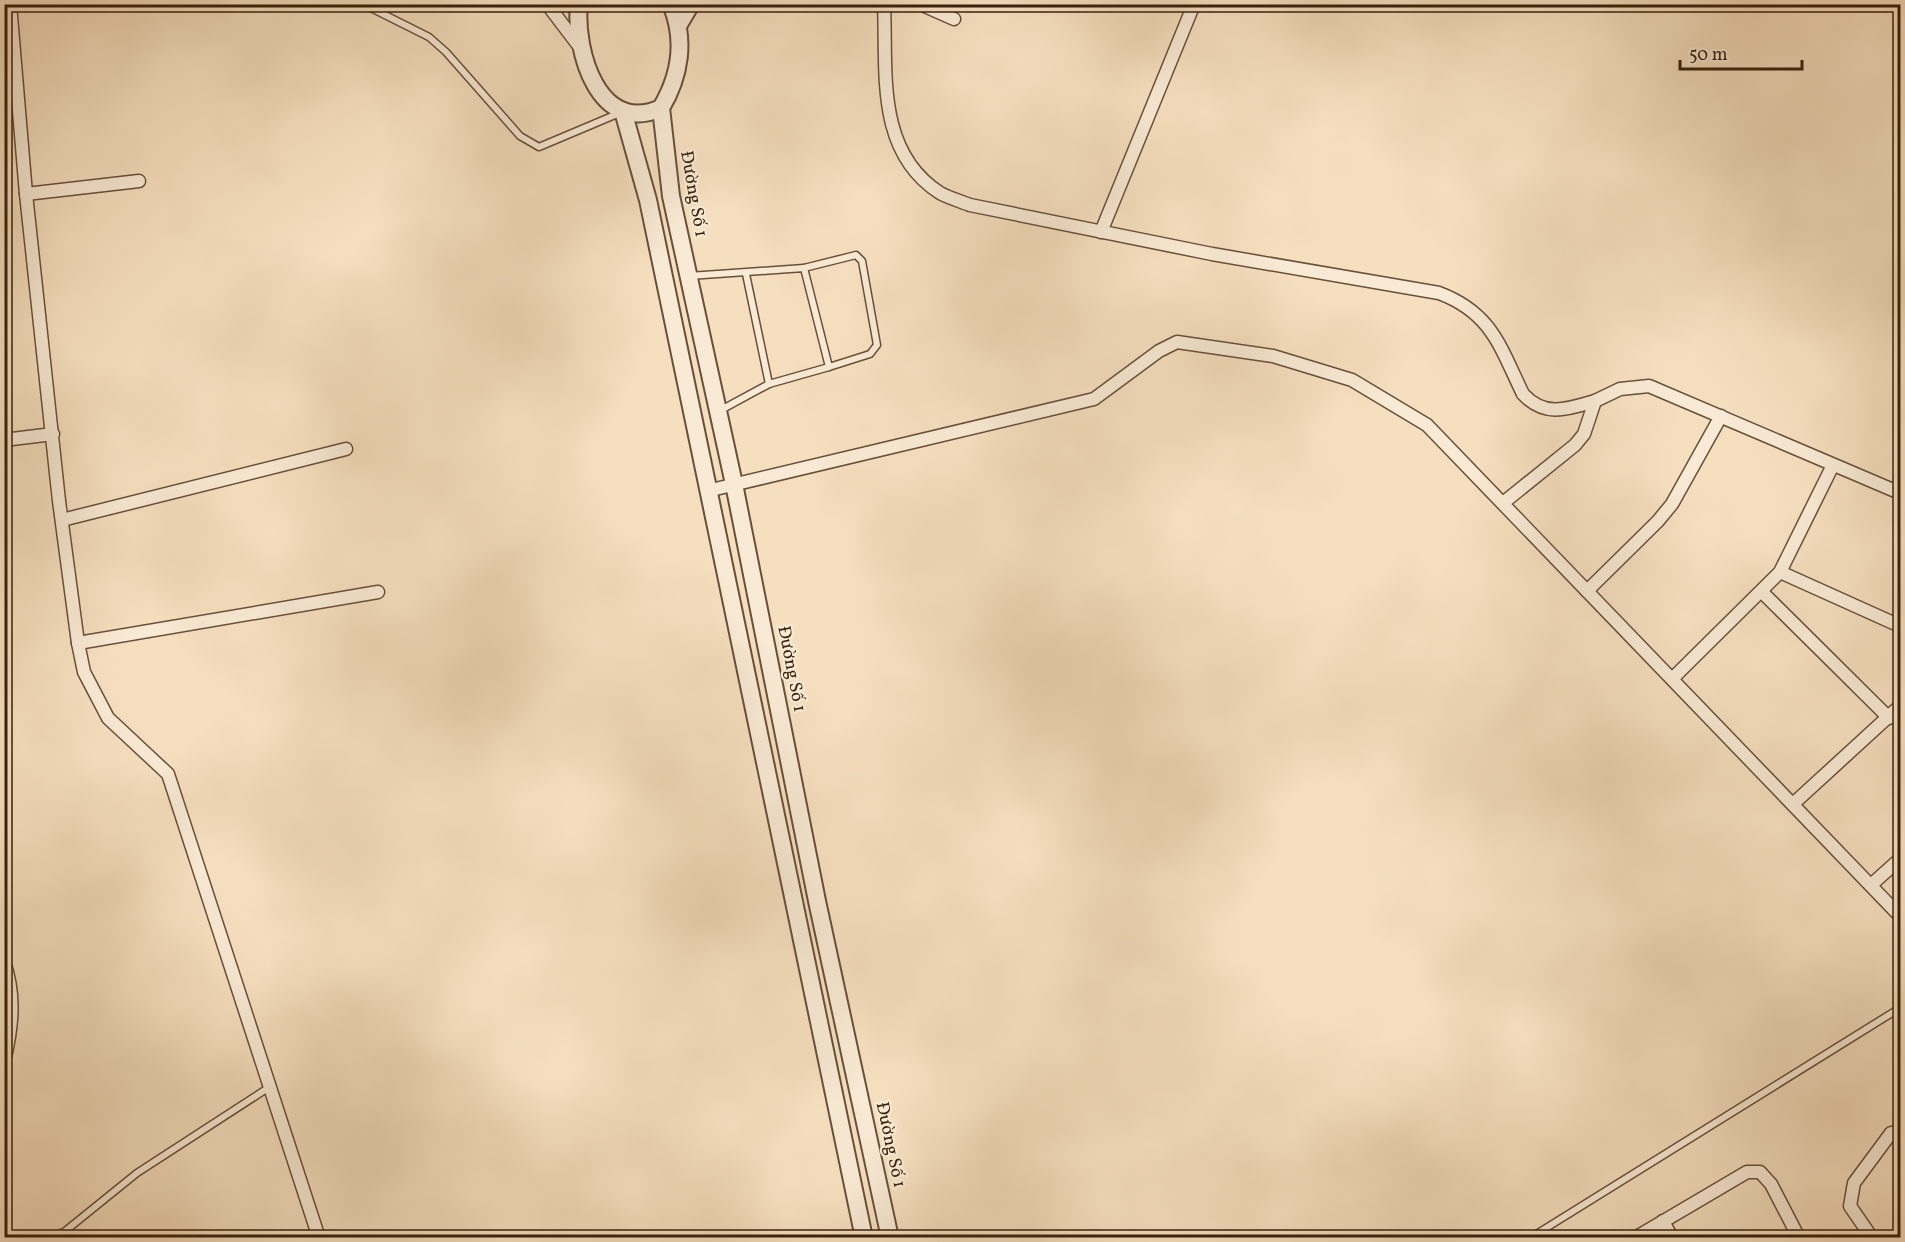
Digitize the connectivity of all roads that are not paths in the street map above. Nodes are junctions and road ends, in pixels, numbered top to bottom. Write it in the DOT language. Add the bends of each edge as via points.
graph roads {
  1 [pos="9,4"];
  2 [pos="363,4"];
  3 [pos="547,4"];
  4 [pos="579,4"];
  5 [pos="671,4"];
  6 [pos="691,4"];
  7 [pos="884,4"];
  8 [pos="920,4"];
  9 [pos="1194,4"];
  10 [pos="954,19"];
  11 [pos="678,26"];
  12 [pos="579,46"];
  13 [pos="661,108"];
  14 [pos="623,111"];
  15 [pos="139,181"];
  16 [pos="26,194"];
  17 [pos="1101,231"];
  18 [pos="804,268"];
  19 [pos="747,274"];
  20 [pos="688,276"];
  21 [pos="829,367"];
  22 [pos="769,384"];
  23 [pos="1595,401"];
  24 [pos="718,411"];
  25 [pos="1721,417"];
  26 [pos="53,434"];
  27 [pos="4,440"];
  28 [pos="346,449"];
  29 [pos="1833,465"];
  30 [pos="734,484"];
  31 [pos="707,491"];
  32 [pos="1900,493"];
  33 [pos="1503,503"];
  34 [pos="62,520"];
  35 [pos="1780,572"];
  36 [pos="1587,591"];
  37 [pos="378,592"];
  38 [pos="1762,592"];
  39 [pos="1900,626"];
  40 [pos="78,643"];
  41 [pos="1673,678"];
  42 [pos="1900,706"];
  43 [pos="1889,718"];
  44 [pos="1793,804"];
  45 [pos="1900,859"];
  46 [pos="1871,885"];
  47 [pos="1900,916"];
  48 [pos="4,962"];
  49 [pos="1900,1008"];
  50 [pos="4,1062"];
  51 [pos="268,1088"];
  52 [pos="1900,1131"];
  53 [pos="1663,1221"];
  54 [pos="45,1238"];
  55 [pos="319,1238"];
  56 [pos="864,1238"];
  57 [pos="890,1238"];
  58 [pos="1530,1238"];
  59 [pos="1635,1238"];
  60 [pos="1672,1238"];
  61 [pos="1799,1238"];
  62 [pos="1872,1238"];
  1 -- 16 [label="street"];
  2 -- 14 [label="lane" via="429,37 528,142 539,147"];
  3 -- 12 [label="street"];
  4 -- 12 [label="street"];
  5 -- 11 [label="street"];
  6 -- 11 [label="street"];
  7 -- 17 [label="street" via="889,121 899,150 917,175 941,194 970,205"];
  8 -- 10 [label="street"];
  9 -- 17 [label="street"];
  11 -- 13 [label="street" via="679,71"];
  12 -- 14 [label="street" via="594,84"];
  13 -- 14 [label="street" via="643,115"];
  13 -- 20 [label="street, Đường Số 1" via="671,196"];
  14 -- 31 [label="street" via="648,200"];
  15 -- 16 [label="street"];
  16 -- 26 [label="street"];
  17 -- 23 [label="street" via="1439,293 1468,307 1491,329 1531,403 1554,411"];
  18 -- 19 [label="lane"];
  18 -- 21 [label="lane"];
  18 -- 21 [label="lane" via="856,255 862,261 877,345 870,354"];
  19 -- 20 [label="lane"];
  19 -- 22 [label="lane"];
  20 -- 24 [label="street, Đường Số 1"];
  21 -- 22 [label="lane"];
  22 -- 24 [label="lane"];
  23 -- 25 [label="street" via="1620,389 1649,386"];
  23 -- 33 [label="street" via="1584,434 1575,445"];
  24 -- 30 [label="street, Đường Số 1"];
  25 -- 29 [label="street"];
  25 -- 36 [label="street" via="1672,504"];
  26 -- 27 [label="street"];
  26 -- 34 [label="street"];
  28 -- 34 [label="street"];
  29 -- 32 [label="street"];
  29 -- 35 [label="street"];
  30 -- 31 [label="street"];
  30 -- 33 [label="street" via="1094,399 1178,342 1273,356 1352,380 1427,425"];
  30 -- 57 [label="street, Đường Số 1" via="817,901"];
  31 -- 56 [label="street"];
  33 -- 36 [label="street"];
  34 -- 40 [label="street"];
  35 -- 38 [label="street"];
  35 -- 39 [label="street"];
  36 -- 41 [label="street"];
  37 -- 40 [label="street"];
  38 -- 41 [label="street"];
  38 -- 43 [label="street"];
  40 -- 51 [label="street" via="84,672 108,718 168,774"];
  41 -- 44 [label="street"];
  42 -- 43 [label="street"];
  43 -- 44 [label="street"];
  44 -- 46 [label="street"];
  45 -- 46 [label="street"];
  46 -- 47 [label="street"];
  48 -- 50 [label="street" via="13,1004"];
  49 -- 58 [label="lane"];
  51 -- 54 [label="lane" via="136,1173 64,1232"];
  51 -- 55 [label="street"];
  52 -- 62 [label="street" via="1891,1133 1854,1184 1850,1206"];
  53 -- 59 [label="street"];
  53 -- 60 [label="street"];
  53 -- 61 [label="street" via="1747,1172 1760,1172 1771,1184"];
}
